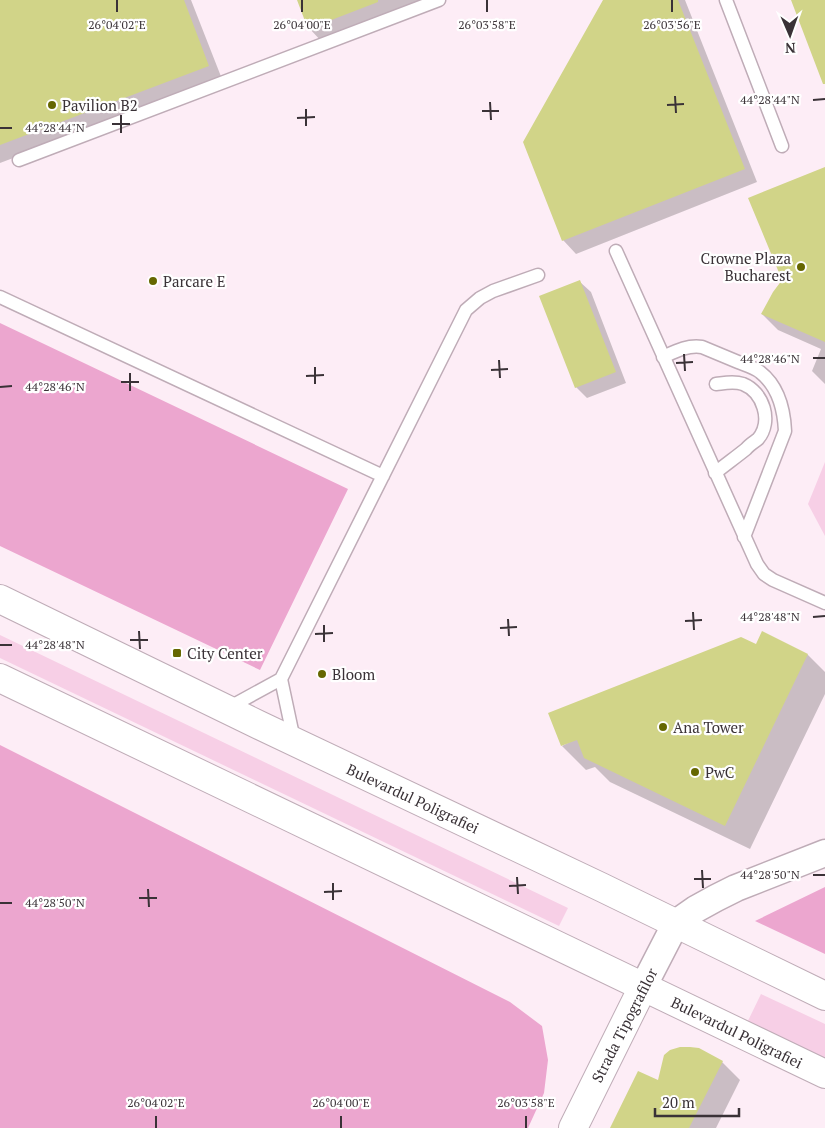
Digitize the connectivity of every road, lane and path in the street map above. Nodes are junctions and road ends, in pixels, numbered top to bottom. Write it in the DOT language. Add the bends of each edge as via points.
graph roads {
  1 [pos="439,0"];
  2 [pos="726,0"];
  3 [pos="782,146"];
  4 [pos="19,160"];
  5 [pos="616,252"];
  6 [pos="538,275"];
  7 [pos="0,297"];
  8 [pos="663,357"];
  9 [pos="716,384"];
  10 [pos="715,473"];
  11 [pos="383,476"];
  12 [pos="744,537"];
  13 [pos="0,599"];
  14 [pos="825,603"];
  15 [pos="0,678"];
  16 [pos="281,679"];
  17 [pos="227,709"];
  18 [pos="294,741"];
  19 [pos="825,853"];
  20 [pos="676,923"];
  21 [pos="644,987"];
  22 [pos="825,996"];
  23 [pos="825,1074"];
  24 [pos="573,1128"];
  1 -- 4 [label="lane"];
  2 -- 3 [label="lane"];
  5 -- 8 [label="lane"];
  6 -- 11 [label="lane" via="493,291 466,310"];
  7 -- 11 [label="lane"];
  8 -- 10 [label="lane"];
  8 -- 12 [label="lane" via="680,349 702,347 760,372 780,399 785,431"];
  9 -- 10 [label="lane" via="742,383 751,388 762,401 765,420 758,439"];
  10 -- 12 [label="lane"];
  11 -- 16 [label="lane"];
  12 -- 14 [label="lane" via="764,574"];
  13 -- 17 [label="main road, Bulevardul Poligrafiei"];
  15 -- 21 [label="main road, Bulevardul Poligrafiei"];
  16 -- 17 [label="lane"];
  16 -- 18 [label="lane"];
  17 -- 18 [label="main road, Bulevardul Poligrafiei"];
  18 -- 20 [label="main road, Bulevardul Poligrafiei"];
  19 -- 20 [label="street" via="729,891"];
  20 -- 21 [label="street, Strada Tipografilor"];
  20 -- 22 [label="main road, Bulevardul Poligrafiei"];
  21 -- 23 [label="main road, Bulevardul Poligrafiei"];
  21 -- 24 [label="main road, Strada Tipografilor"];
}
